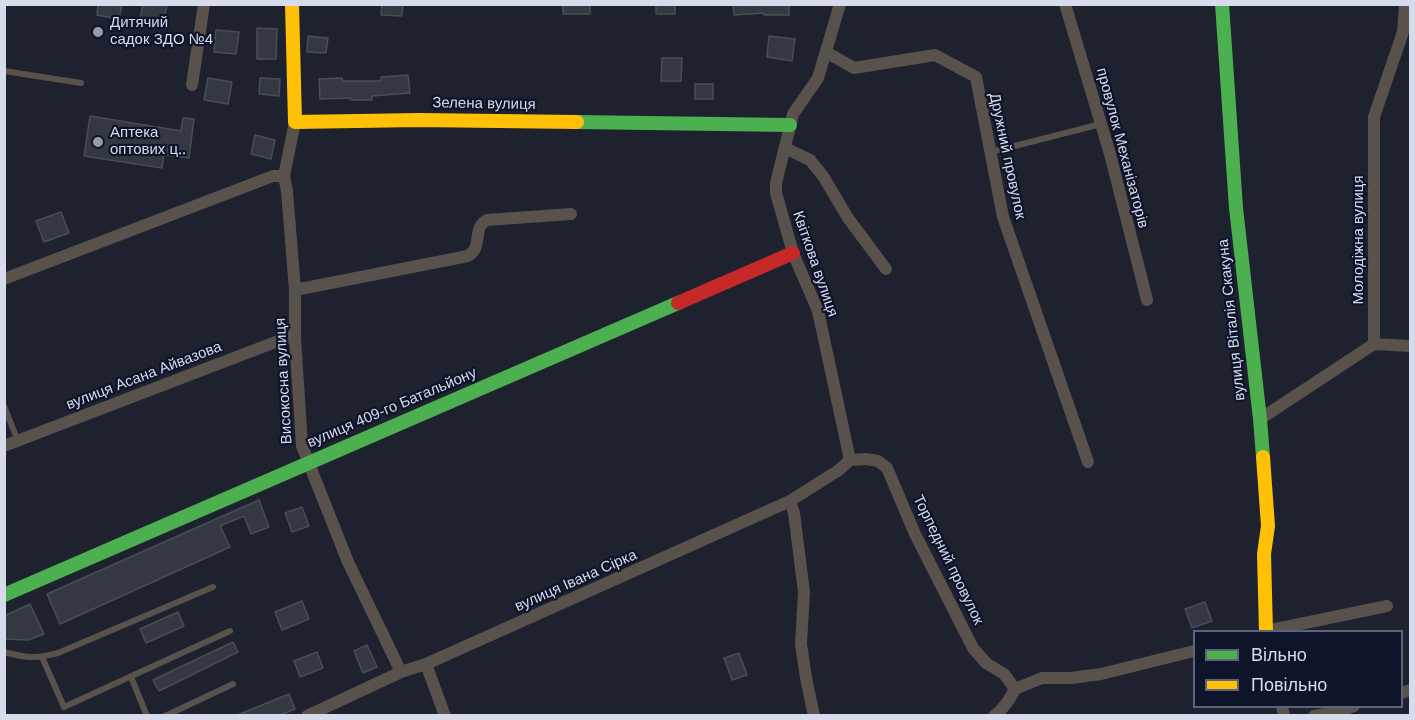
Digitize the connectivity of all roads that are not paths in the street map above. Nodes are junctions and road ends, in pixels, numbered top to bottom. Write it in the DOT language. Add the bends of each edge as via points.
graph roads {
  1 [pos="204,4"];
  2 [pos="292,4"];
  3 [pos="840,4"];
  4 [pos="1065,4"];
  5 [pos="1222,4"];
  6 [pos="1405,4"];
  7 [pos="1407,36"];
  8 [pos="826,52"];
  9 [pos="4,71"];
  10 [pos="81,83"];
  11 [pos="192,86"];
  12 [pos="295,122"];
  13 [pos="1101,124"];
  14 [pos="790,125"];
  15 [pos="784,148"];
  16 [pos="990,152"];
  17 [pos="284,176"];
  18 [pos="571,214"];
  19 [pos="793,253"];
  20 [pos="886,269"];
  21 [pos="4,279"];
  22 [pos="295,290"];
  23 [pos="1147,300"];
  24 [pos="295,337"];
  25 [pos="1374,344"];
  26 [pos="1410,346"];
  27 [pos="4,406"];
  28 [pos="1260,419"];
  29 [pos="18,441"];
  30 [pos="4,446"];
  31 [pos="850,460"];
  32 [pos="1088,462"];
  33 [pos="308,463"];
  34 [pos="790,501"];
  35 [pos="213,587"];
  36 [pos="4,595"];
  37 [pos="1387,606"];
  38 [pos="1266,630"];
  39 [pos="1271,630"];
  40 [pos="230,631"];
  41 [pos="1193,651"];
  42 [pos="4,652"];
  43 [pos="42,657"];
  44 [pos="426,664"];
  45 [pos="401,672"];
  46 [pos="131,677"];
  47 [pos="233,684"];
  48 [pos="1015,689"];
  49 [pos="1348,708"];
  50 [pos="311,714"];
  51 [pos="147,716"];
  52 [pos="165,716"];
  53 [pos="445,716"];
  54 [pos="814,716"];
  55 [pos="994,716"];
  56 [pos="1314,716"];
  1 -- 11 [label="street"];
  2 -- 12 [label="street"];
  3 -- 8 [label="street, Квіткова вулиця"];
  4 -- 13 [label="street, провулок Механізаторів"];
  5 -- 28 [label="street, вулиця Віталія Скакуна" via="1236,208"];
  6 -- 7 [label="street, Молодіжна вулиця"];
  7 -- 25 [label="street, Молодіжна вулиця" via="1374,117"];
  8 -- 14 [label="street, Квіткова вулиця" via="818,78 793,114"];
  8 -- 16 [label="street, Дружний провулок" via="854,68 935,55 976,77"];
  9 -- 10 [label="lane"];
  12 -- 14 [label="street, Зелена вулиця"];
  12 -- 17 [label="street, Високосна вулиця"];
  13 -- 16 [label="lane"];
  13 -- 23 [label="street, провулок Механізаторів"];
  14 -- 15 [label="street, Квіткова вулиця"];
  15 -- 19 [label="street, Квіткова вулиця" via="776,194"];
  15 -- 20 [label="street" via="810,160"];
  16 -- 32 [label="street, Дружний провулок" via="1003,217"];
  17 -- 21 [label="street" via="273,176"];
  17 -- 22 [label="street, Високосна вулиця"];
  18 -- 22 [label="street" via="487,220 479,227 476,248 468,256"];
  19 -- 31 [label="street, Квіткова вулиця" via="818,311"];
  19 -- 33 [label="street, вулиця 409-го Батальйону"];
  22 -- 24 [label="street, Високосна вулиця"];
  24 -- 29 [label="street, вулиця Асана Айвазова"];
  24 -- 33 [label="street, Високосна вулиця" via="302,446"];
  25 -- 26 [label="street"];
  25 -- 28 [label="street"];
  27 -- 29 [label="lane"];
  28 -- 38 [label="street, вулиця Віталія Скакуна" via="1269,526 1264,554"];
  29 -- 30 [label="street, вулиця Асана Айвазова"];
  31 -- 34 [label="street, вулиця Івана Сірка"];
  31 -- 48 [label="street, Торпедний провулок" via="878,461 887,468 915,534 973,648 986,663 1004,674"];
  33 -- 36 [label="street, вулиця 409-го Батальйону"];
  33 -- 45 [label="street, Високосна вулиця" via="348,562"];
  34 -- 44 [label="street, вулиця Івана Сірка"];
  34 -- 54 [label="street" via="795,513 804,592 801,644"];
  35 -- 43 [label="lane"];
  37 -- 39 [label="street"];
  40 -- 46 [label="lane"];
  41 -- 48 [label="street" via="1101,674 1042,678"];
  42 -- 43 [label="lane"];
  43 -- 46 [label="lane" via="64,707"];
  44 -- 45 [label="street, вулиця Івана Сірка"];
  44 -- 53 [label="street"];
  45 -- 50 [label="street, вулиця Івана Сірка"];
  46 -- 51 [label="lane"];
  47 -- 52 [label="lane"];
  48 -- 55 [label="street" via="1009,702"];
  49 -- 56 [label="street"];
}
